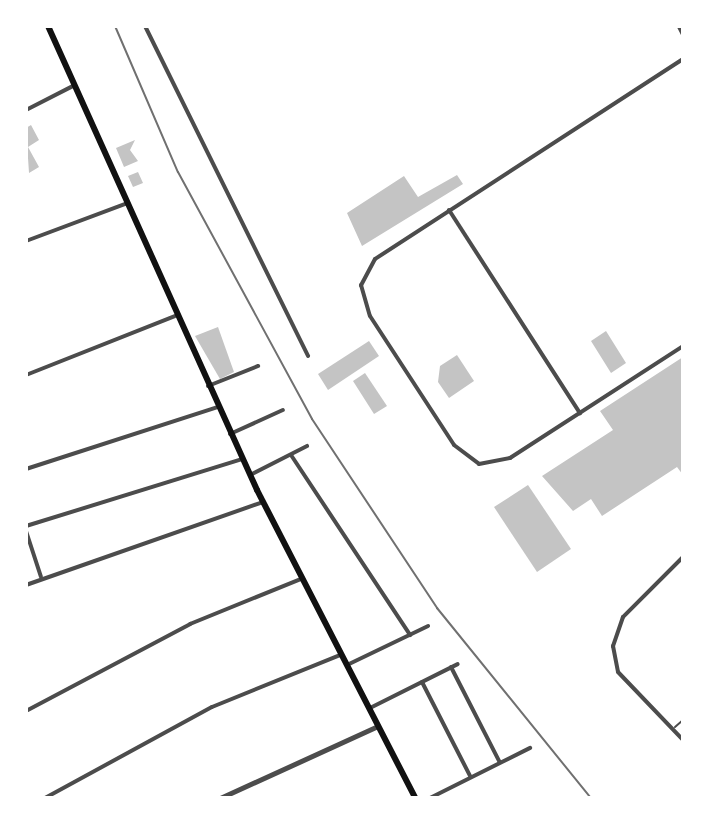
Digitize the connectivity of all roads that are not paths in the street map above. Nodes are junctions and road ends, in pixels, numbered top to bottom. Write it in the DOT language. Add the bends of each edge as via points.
graph roads {
  1 [pos="48,26"];
  2 [pos="145,26"];
  3 [pos="679,26"];
  4 [pos="683,34"];
  5 [pos="683,59"];
  6 [pos="73,86"];
  7 [pos="26,110"];
  8 [pos="125,204"];
  9 [pos="449,210"];
  10 [pos="26,241"];
  11 [pos="175,316"];
  12 [pos="683,346"];
  13 [pos="308,356"];
  14 [pos="258,366"];
  15 [pos="26,375"];
  16 [pos="208,386"];
  17 [pos="218,407"];
  18 [pos="283,410"];
  19 [pos="580,413"];
  20 [pos="230,434"];
  21 [pos="307,446"];
  22 [pos="291,455"];
  23 [pos="242,459"];
  24 [pos="26,469"];
  25 [pos="250,475"];
  26 [pos="263,502"];
  27 [pos="26,528"];
  28 [pos="683,557"];
  29 [pos="41,577"];
  30 [pos="301,579"];
  31 [pos="26,585"];
  32 [pos="428,626"];
  33 [pos="410,635"];
  34 [pos="340,655"];
  35 [pos="458,664"];
  36 [pos="345,666"];
  37 [pos="451,667"];
  38 [pos="422,682"];
  39 [pos="368,709"];
  40 [pos="26,711"];
  41 [pos="683,720"];
  42 [pos="376,727"];
  43 [pos="673,730"];
  44 [pos="683,740"];
  45 [pos="530,748"];
  46 [pos="499,762"];
  47 [pos="470,777"];
  48 [pos="45,798"];
  49 [pos="220,798"];
  50 [pos="415,798"];
  51 [pos="430,798"];
  52 [pos="522,798"];
  53 [pos="538,798"];
  1 -- 6 [label="main road"];
  2 -- 13 [label="street"];
  3 -- 4 [label="street"];
  5 -- 9 [label="street"];
  6 -- 7 [label="street"];
  6 -- 8 [label="main road"];
  8 -- 10 [label="street"];
  8 -- 11 [label="main road"];
  9 -- 19 [label="street"];
  9 -- 19 [label="street" via="375,259 363,276 364,307 394,355 460,454 479,464 500,463"];
  11 -- 15 [label="street"];
  11 -- 16 [label="main road"];
  12 -- 19 [label="street"];
  14 -- 16 [label="street"];
  16 -- 17 [label="main road"];
  17 -- 20 [label="main road"];
  17 -- 24 [label="street"];
  18 -- 20 [label="street"];
  20 -- 23 [label="main road"];
  21 -- 22 [label="street"];
  22 -- 25 [label="street"];
  22 -- 33 [label="street"];
  23 -- 25 [label="main road"];
  23 -- 27 [label="street"];
  25 -- 26 [label="main road"];
  26 -- 29 [label="street"];
  26 -- 30 [label="main road"];
  27 -- 29 [label="street"];
  28 -- 43 [label="street" via="617,626 618,672"];
  29 -- 31 [label="street"];
  30 -- 34 [label="main road"];
  30 -- 40 [label="street" via="190,624"];
  32 -- 33 [label="street"];
  33 -- 36 [label="street"];
  34 -- 36 [label="main road"];
  34 -- 48 [label="street" via="212,707"];
  35 -- 37 [label="street"];
  36 -- 39 [label="main road"];
  37 -- 38 [label="street"];
  37 -- 46 [label="street"];
  38 -- 39 [label="street"];
  38 -- 47 [label="street"];
  39 -- 42 [label="main road"];
  41 -- 43 [label="lane"];
  42 -- 49 [label="street"];
  42 -- 50 [label="main road"];
  43 -- 44 [label="street"];
  45 -- 46 [label="street"];
  46 -- 47 [label="street"];
  47 -- 51 [label="street"];
  52 -- 53 [label="street"];
}
